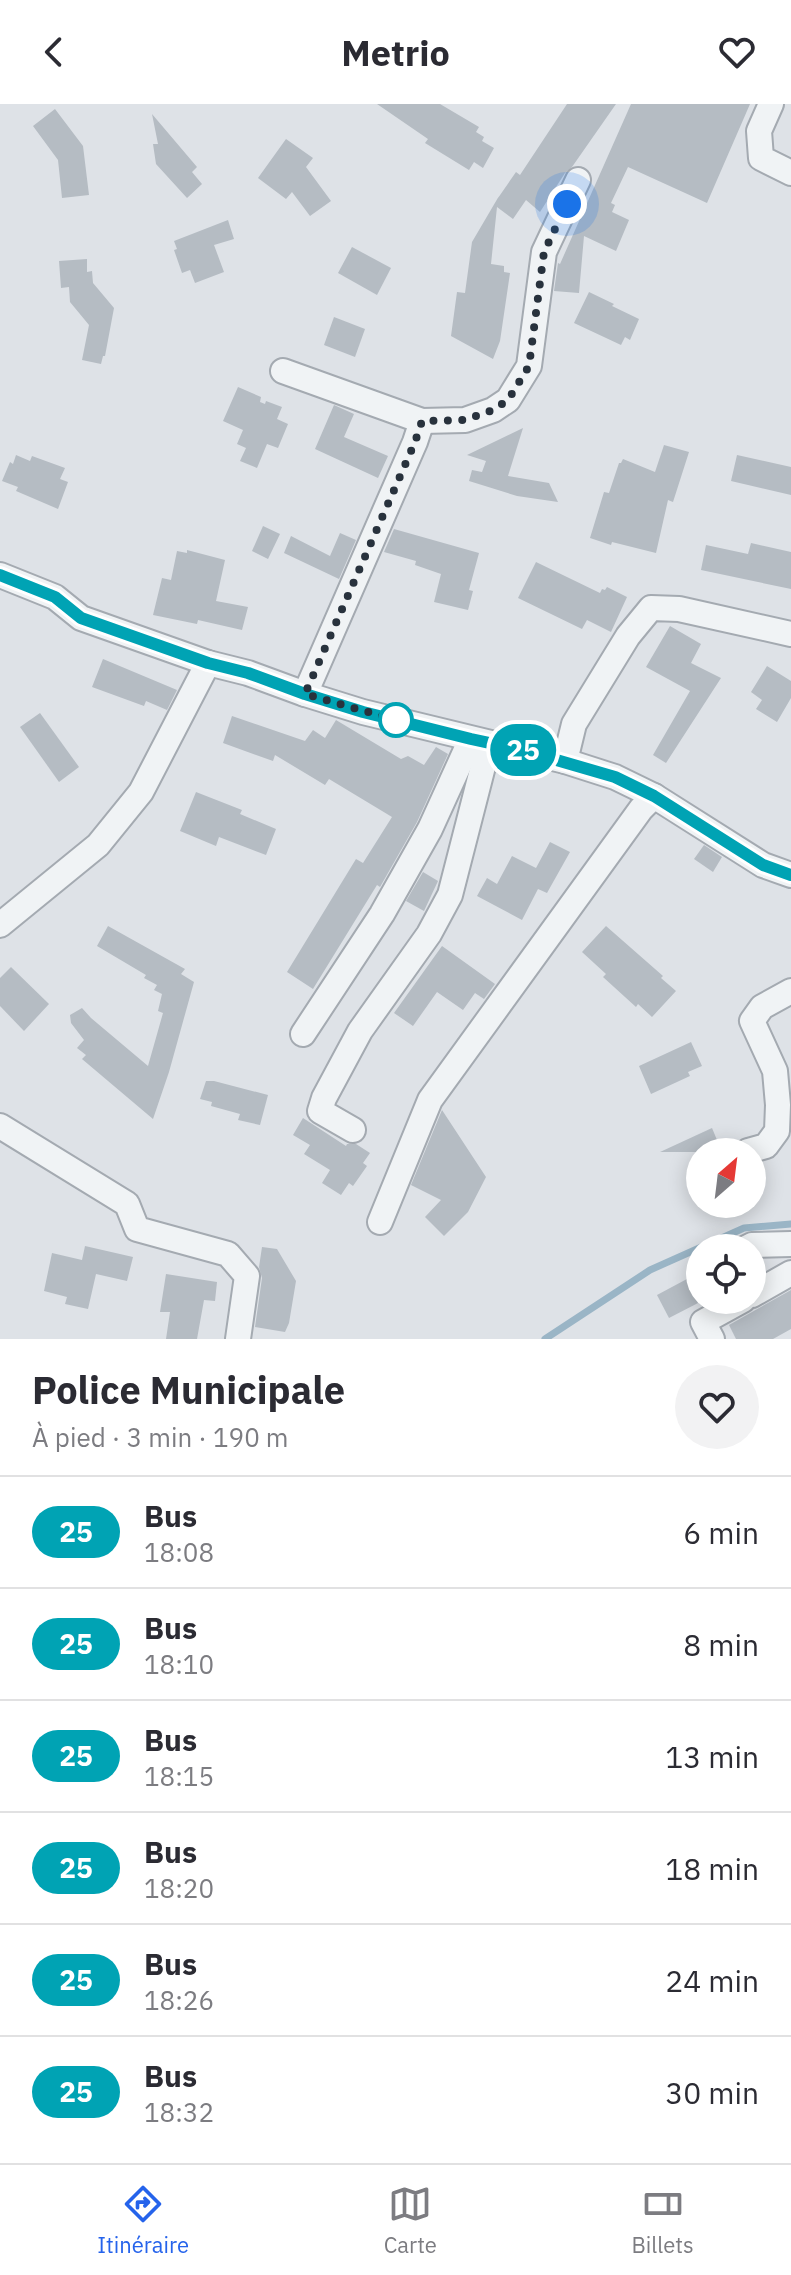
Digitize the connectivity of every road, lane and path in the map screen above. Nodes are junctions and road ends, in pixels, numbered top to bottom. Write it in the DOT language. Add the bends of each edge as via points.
graph roads {
  1 [pos="771,104"];
  2 [pos="791,173"];
  3 [pos="578,180"];
  4 [pos="283,371"];
  5 [pos="422,421"];
  6 [pos="0,575"];
  7 [pos="791,634"];
  8 [pos="208,663"];
  9 [pos="305,694"];
  10 [pos="480,741"];
  11 [pos="565,761"];
  12 [pos="654,796"];
  13 [pos="791,875"];
  14 [pos="0,925"];
  15 [pos="791,991"];
  16 [pos="303,1034"];
  17 [pos="0,1126"];
  18 [pos="353,1130"];
  19 [pos="766,1146"];
  20 [pos="380,1222"];
  21 [pos="791,1244"];
  22 [pos="766,1245"];
  23 [pos="791,1273"];
  24 [pos="766,1287"];
  25 [pos="718,1314"];
  26 [pos="238,1339"];
  27 [pos="712,1339"];
  1 -- 2 [label="street" via="759,131 761,158"];
  3 -- 5 [label="street" via="544,252 529,366 508,400 465,420"];
  4 -- 5 [label="street"];
  5 -- 9 [label="street"];
  6 -- 8 [label="street" via="55,597 81,618"];
  7 -- 11 [label="street" via="679,609 651,608 574,724"];
  8 -- 9 [label="street"];
  8 -- 14 [label="street" via="141,792 98,845"];
  9 -- 10 [label="street"];
  10 -- 11 [label="street"];
  10 -- 16 [label="street" via="382,914"];
  10 -- 18 [label="street" via="450,895 429,934 360,1031 324,1098 320,1111"];
  11 -- 12 [label="street"];
  12 -- 13 [label="street" via="763,865"];
  12 -- 20 [label="street" via="430,1100"];
  15 -- 19 [label="street" via="762,1007 752,1021 775,1071 777,1131"];
  17 -- 26 [label="street" via="127,1204 137,1229 228,1254 247,1276"];
  21 -- 22 [label="street"];
  23 -- 24 [label="street"];
  25 -- 27 [label="street" via="703,1322"];
}
